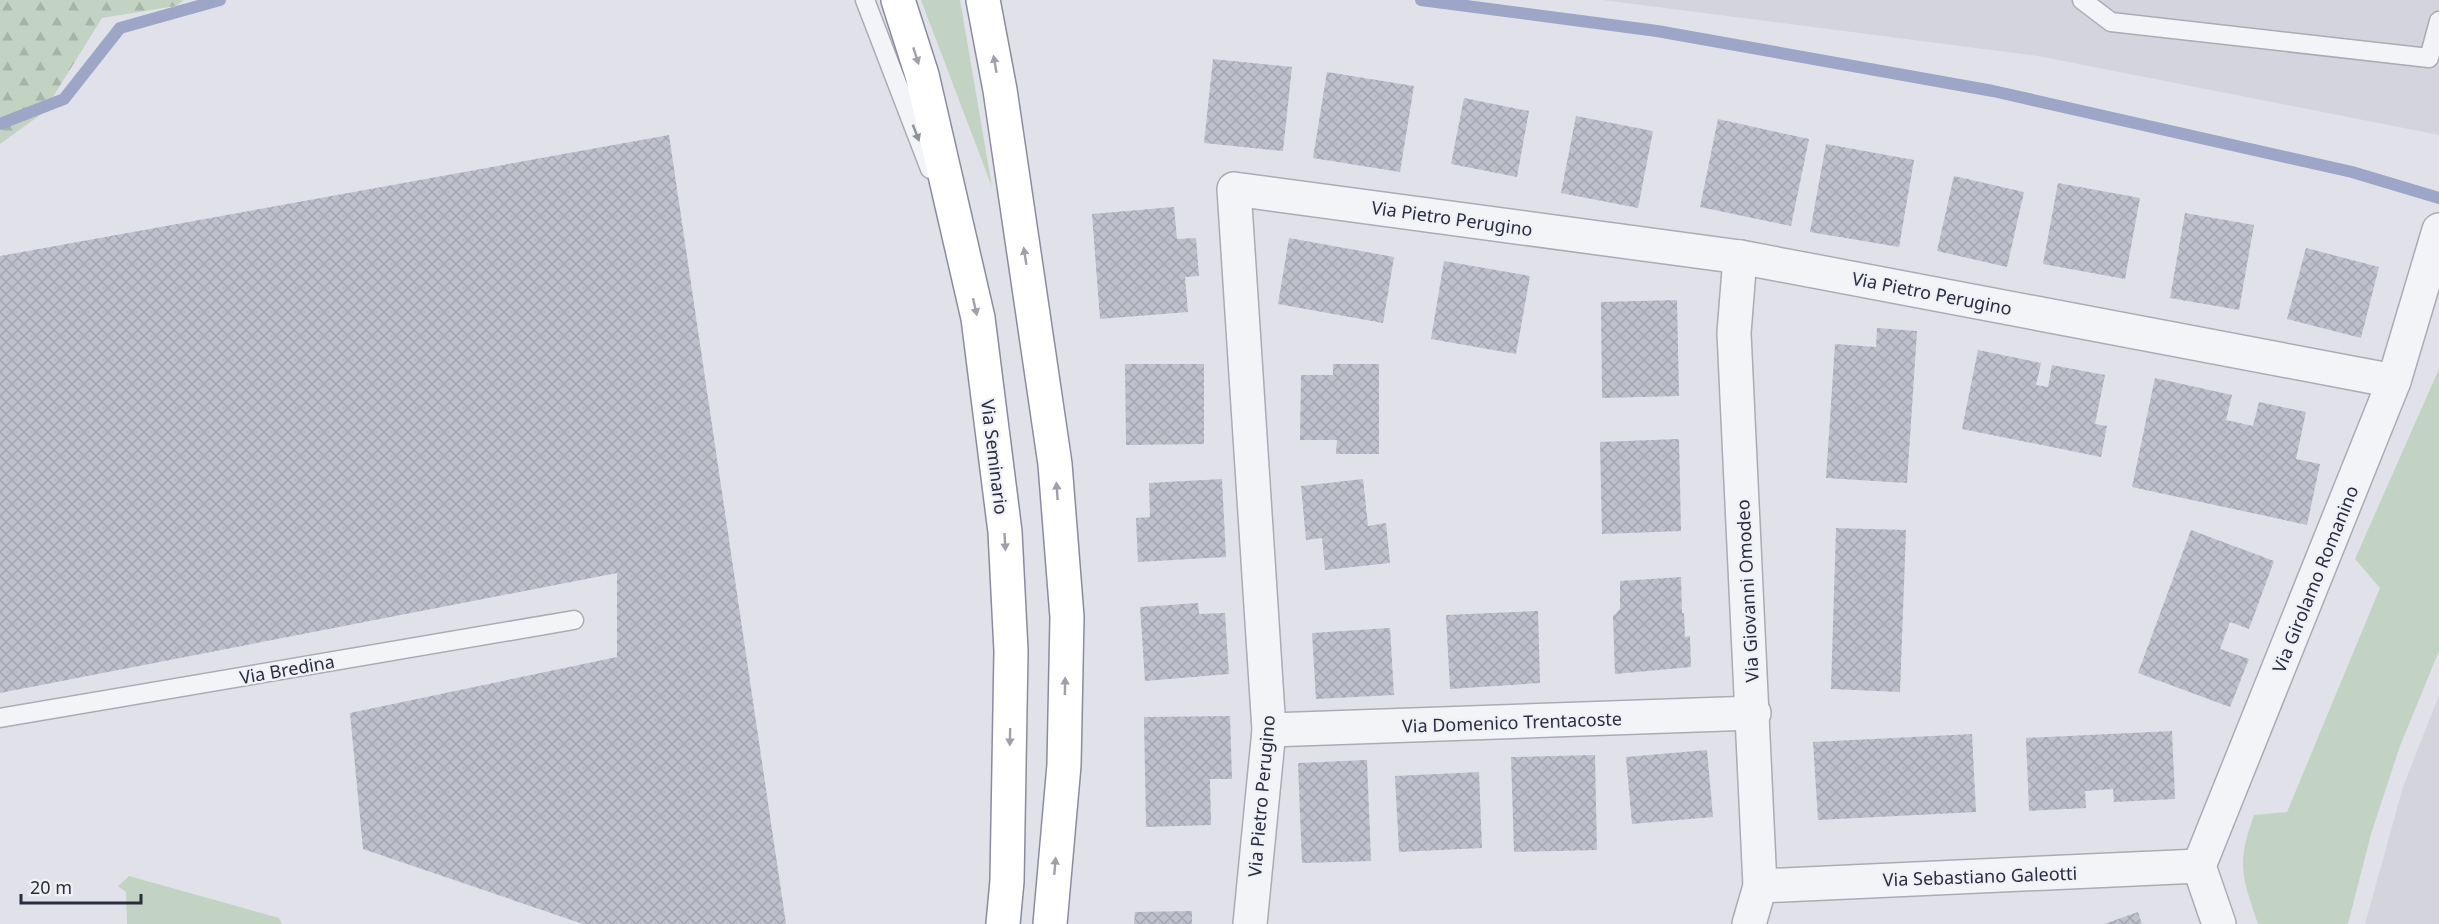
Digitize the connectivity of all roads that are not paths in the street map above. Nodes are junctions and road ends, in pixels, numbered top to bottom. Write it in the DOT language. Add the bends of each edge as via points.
graph roads {
  1 [pos="866,0"];
  2 [pos="898,0"];
  3 [pos="983,0"];
  4 [pos="2082,0"];
  5 [pos="2439,21"];
  6 [pos="2439,230"];
  7 [pos="1740,257"];
  8 [pos="964,259"];
  9 [pos="2394,381"];
  10 [pos="574,620"];
  11 [pos="1754,713"];
  12 [pos="0,718"];
  13 [pos="1269,730"];
  14 [pos="2199,866"];
  15 [pos="1760,885"];
  16 [pos="1003,924"];
  17 [pos="1050,924"];
  18 [pos="1250,924"];
  19 [pos="1749,924"];
  20 [pos="2219,924"];
  1 -- 8 [label="lane, one-way"];
  2 -- 8 [label="highway, Via Seminario, one-way" via="922,75"];
  17 -- 3 [label="highway, one-way" via="1064,765 1067,617 1055,464"];
  4 -- 5 [label="lane" via="2111,22 2429,58"];
  6 -- 9 [label="street, Via Girolamo Romanino"];
  7 -- 9 [label="street, Via Pietro Perugino"];
  7 -- 11 [label="street, Via Giovanni Omodeo" via="1734,333"];
  7 -- 13 [label="street, Via Pietro Perugino" via="1234,189"];
  8 -- 16 [label="highway, Via Seminario, one-way" via="978,318 1005,532 1011,663"];
  9 -- 14 [label="street, Via Girolamo Romanino"];
  10 -- 12 [label="lane, Via Bredina"];
  11 -- 13 [label="street, Via Domenico Trentacoste"];
  11 -- 15 [label="street, Via Giovanni Omodeo"];
  13 -- 18 [label="street, Via Pietro Perugino"];
  14 -- 15 [label="street, Via Sebastiano Galeotti"];
  14 -- 20 [label="street"];
  15 -- 19 [label="street, Via Giovanni Omodeo"];
}
